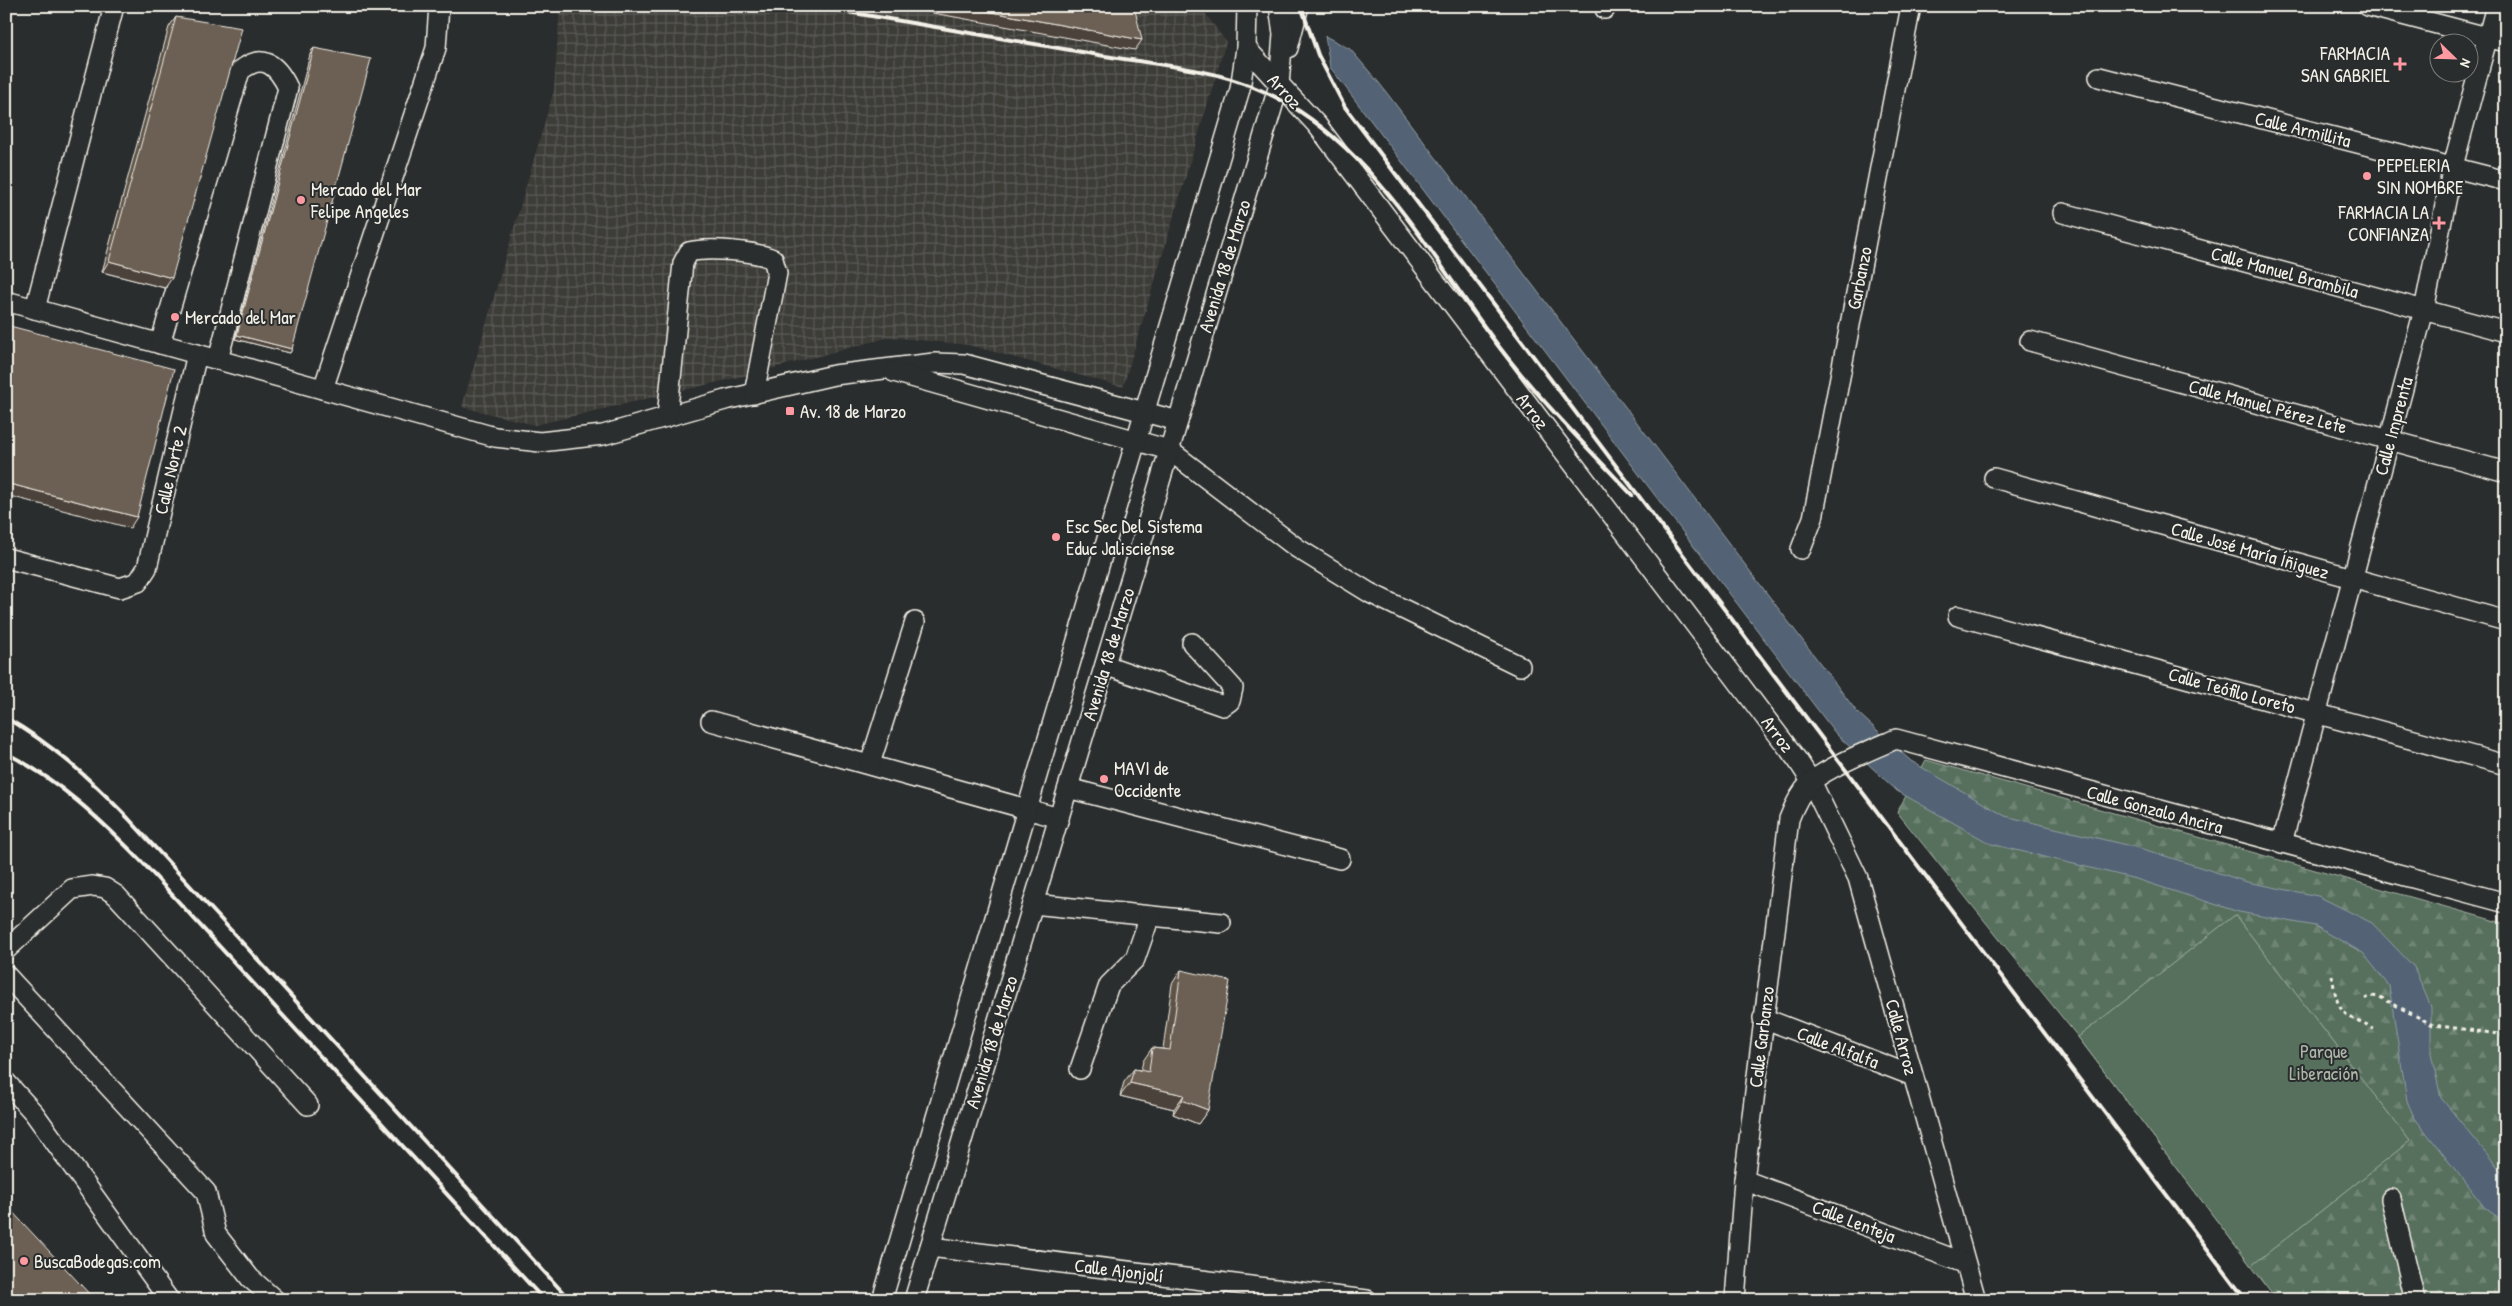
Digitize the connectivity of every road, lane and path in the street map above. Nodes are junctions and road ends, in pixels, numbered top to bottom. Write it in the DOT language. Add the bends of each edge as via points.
graph roads {
  1 [pos="114,6"];
  2 [pos="439,6"];
  3 [pos="1247,6"];
  4 [pos="1279,6"];
  5 [pos="1299,6"];
  6 [pos="1911,6"];
  7 [pos="2368,6"];
  8 [pos="2496,6"];
  9 [pos="2488,37"];
  10 [pos="2506,42"];
  11 [pos="1246,48"];
  12 [pos="2099,78"];
  13 [pos="1279,85"];
  14 [pos="2453,166"];
  15 [pos="2506,181"];
  16 [pos="2063,213"];
  17 [pos="6,301"];
  18 [pos="35,309"];
  19 [pos="2424,310"];
  20 [pos="2506,332"];
  21 [pos="2030,341"];
  22 [pos="160,344"];
  23 [pos="197,354"];
  24 [pos="218,360"];
  25 [pos="885,370"];
  26 [pos="323,389"];
  27 [pos="754,394"];
  28 [pos="1144,413"];
  29 [pos="667,417"];
  30 [pos="1178,422"];
  31 [pos="1136,440"];
  32 [pos="2389,440"];
  33 [pos="1169,450"];
  34 [pos="2506,472"];
  35 [pos="1994,478"];
  36 [pos="1801,549"];
  37 [pos="6,558"];
  38 [pos="2352,579"];
  39 [pos="1958,616"];
  40 [pos="2506,621"];
  41 [pos="915,622"];
  42 [pos="1192,642"];
  43 [pos="1104,665"];
  44 [pos="1520,666"];
  45 [pos="2316,713"];
  46 [pos="711,721"];
  47 [pos="870,764"];
  48 [pos="2506,765"];
  49 [pos="1811,781"];
  50 [pos="1068,788"];
  51 [pos="1027,808"];
  52 [pos="1059,818"];
  53 [pos="2282,843"];
  54 [pos="1340,859"];
  55 [pos="2506,903"];
  56 [pos="1033,904"];
  57 [pos="1150,916"];
  58 [pos="1221,923"];
  59 [pos="6,950"];
  60 [pos="6,975"];
  61 [pos="2332,975"];
  62 [pos="2365,998"];
  63 [pos="1763,1018"];
  64 [pos="2374,1029"];
  65 [pos="2506,1035"];
  66 [pos="1080,1069"];
  67 [pos="1913,1076"];
  68 [pos="6,1082"];
  69 [pos="308,1104"];
  70 [pos="1744,1180"];
  71 [pos="2391,1199"];
  72 [pos="930,1247"];
  73 [pos="1964,1263"];
  74 [pos="1218,1282"];
  75 [pos="169,1300"];
  76 [pos="275,1300"];
  77 [pos="882,1300"];
  78 [pos="914,1300"];
  79 [pos="1212,1300"];
  80 [pos="1368,1300"];
  81 [pos="1735,1300"];
  82 [pos="1976,1300"];
  83 [pos="2415,1300"];
  1 -- 18 [label="street"];
  2 -- 26 [label="street" via="436,48"];
  3 -- 11 [label="street, Avenida 18 de Marzo"];
  4 -- 13 [label="street, Avenida 18 de Marzo" via="1282,34"];
  5 -- 13 [label="street"];
  6 -- 36 [label="street, Garbanzo" via="1813,518"];
  7 -- 9 [label="street"];
  8 -- 9 [label="street, Calle Imprenta"];
  9 -- 10 [label="street"];
  9 -- 14 [label="street, Calle Imprenta"];
  11 -- 13 [label="street, Arroz"];
  11 -- 28 [label="street, Avenida 18 de Marzo" via="1240,89"];
  12 -- 14 [label="street, Calle Armillita"];
  13 -- 30 [label="street, Avenida 18 de Marzo"];
  13 -- 49 [label="street, Arroz" via="1317,124"];
  14 -- 15 [label="street, Calle Armillita"];
  14 -- 19 [label="street, Calle Imprenta"];
  16 -- 19 [label="street, Calle Manuel Brambila"];
  17 -- 18 [label="street"];
  18 -- 22 [label="street"];
  19 -- 20 [label="street, Calle Manuel Brambila"];
  19 -- 32 [label="street, Calle Imprenta"];
  21 -- 32 [label="street, Calle Manuel Pérez Lete"];
  22 -- 23 [label="street"];
  22 -- 24 [label="street" via="240,71 250,63 264,62 280,71 288,88"];
  23 -- 24 [label="street"];
  23 -- 37 [label="street, Calle Norte 2" via="147,568 138,582 120,588"];
  24 -- 26 [label="street"];
  25 -- 27 [label="street" via="834,375"];
  25 -- 28 [label="street" via="934,363 964,364"];
  25 -- 31 [label="street"];
  26 -- 29 [label="street" via="495,437 540,442 603,435"];
  27 -- 29 [label="street"];
  27 -- 29 [label="street" via="776,265 773,259 762,255 701,249 689,252 683,263"];
  28 -- 30 [label="street"];
  28 -- 31 [label="street, Avenida 18 de Marzo"];
  30 -- 33 [label="street, Avenida 18 de Marzo"];
  31 -- 33 [label="street"];
  31 -- 51 [label="street, Avenida 18 de Marzo"];
  32 -- 34 [label="street, Calle Manuel Pérez Lete"];
  32 -- 38 [label="street, Calle Imprenta"];
  33 -- 43 [label="street, Avenida 18 de Marzo"];
  33 -- 44 [label="street" via="1298,548 1370,593"];
  35 -- 38 [label="street, Calle José María Íñiguez"];
  38 -- 40 [label="street, Calle José María Íñiguez"];
  38 -- 45 [label="street, Calle Imprenta"];
  39 -- 45 [label="street, Calle Teófilo Loreto"];
  41 -- 47 [label="street"];
  42 -- 43 [label="street" via="1233,688 1230,700 1224,706"];
  43 -- 50 [label="street, Avenida 18 de Marzo"];
  45 -- 48 [label="street, Calle Teófilo Loreto"];
  45 -- 53 [label="street, Calle Imprenta"];
  46 -- 47 [label="street"];
  47 -- 51 [label="street"];
  49 -- 53 [label="street, Calle Gonzalo Ancira" via="1896,739"];
  49 -- 63 [label="street, Calle Garbanzo" via="1797,800 1789,819"];
  49 -- 67 [label="street, Calle Arroz" via="1858,878"];
  50 -- 52 [label="street, Avenida 18 de Marzo"];
  50 -- 54 [label="street"];
  51 -- 52 [label="street"];
  51 -- 77 [label="street, Avenida 18 de Marzo"];
  52 -- 56 [label="street, Avenida 18 de Marzo"];
  53 -- 55 [label="street, Calle Gonzalo Ancira"];
  56 -- 57 [label="street"];
  56 -- 72 [label="street, Avenida 18 de Marzo"];
  57 -- 58 [label="street"];
  57 -- 66 [label="street" via="1135,958 1109,985"];
  59 -- 69 [label="street" via="72,889 82,886 105,888 116,895"];
  60 -- 76 [label="street" via="206,1192 216,1234 250,1278"];
  61 -- 64 [label="path" via="2336,998 2346,1016"];
  62 -- 65 [label="path" via="2380,997 2433,1025"];
  63 -- 67 [label="street, Calle Alfalfa"];
  63 -- 70 [label="street, Calle Garbanzo"];
  67 -- 73 [label="street, Calle Arroz"];
  68 -- 75 [label="street" via="34,1113"];
  70 -- 73 [label="street, Calle Lenteja"];
  70 -- 81 [label="street, Calle Garbanzo"];
  71 -- 83 [label="street"];
  72 -- 74 [label="street, Calle Ajonjolí"];
  72 -- 78 [label="street, Avenida 18 de Marzo"];
  73 -- 82 [label="street, Calle Arroz"];
  74 -- 79 [label="street"];
  74 -- 80 [label="street, Calle Ajonjolí"];
}
